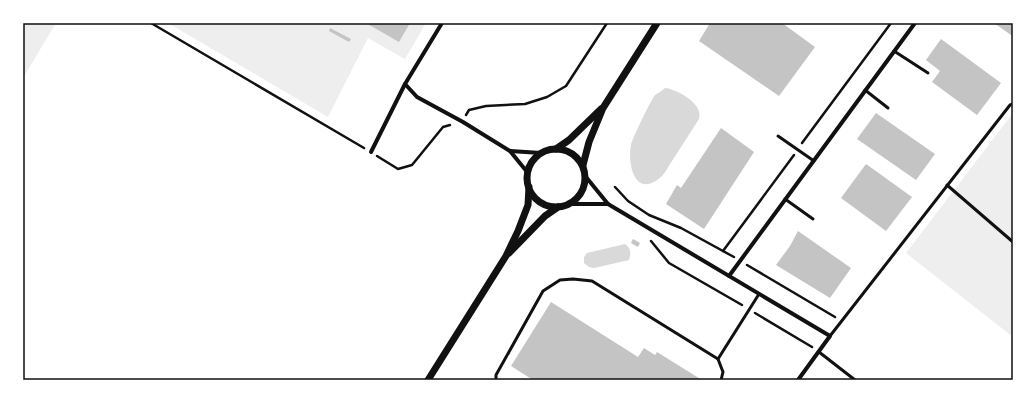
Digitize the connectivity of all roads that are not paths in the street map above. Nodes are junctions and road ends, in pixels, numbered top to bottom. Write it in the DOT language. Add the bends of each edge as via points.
graph roads {
  1 [pos="442,23"];
  2 [pos="657,23"];
  3 [pos="914,23"];
  4 [pos="894,50"];
  5 [pos="928,73"];
  6 [pos="405,84"];
  7 [pos="865,90"];
  8 [pos="1013,104"];
  9 [pos="603,108"];
  10 [pos="888,108"];
  11 [pos="778,136"];
  12 [pos="556,149"];
  13 [pos="510,151"];
  14 [pos="371,152"];
  15 [pos="541,153"];
  16 [pos="814,161"];
  17 [pos="583,165"];
  18 [pos="528,173"];
  19 [pos="586,177"];
  20 [pos="947,185"];
  21 [pos="529,187"];
  22 [pos="785,200"];
  23 [pos="572,204"];
  24 [pos="608,204"];
  25 [pos="558,207"];
  26 [pos="813,220"];
  27 [pos="1013,242"];
  28 [pos="506,256"];
  29 [pos="729,276"];
  30 [pos="759,294"];
  31 [pos="830,336"];
  32 [pos="819,352"];
  33 [pos="718,359"];
  34 [pos="428,380"];
  35 [pos="496,380"];
  36 [pos="721,380"];
  37 [pos="798,380"];
  38 [pos="855,380"];
  1 -- 6 [label="street"];
  2 -- 9 [label="street"];
  3 -- 4 [label="street"];
  4 -- 5 [label="lane"];
  4 -- 7 [label="street"];
  6 -- 13 [label="street" via="417,96"];
  6 -- 14 [label="street"];
  7 -- 10 [label="lane"];
  7 -- 16 [label="street"];
  8 -- 20 [label="lane"];
  9 -- 12 [label="street"];
  9 -- 17 [label="street"];
  11 -- 16 [label="lane"];
  12 -- 15 [label="street"];
  12 -- 17 [label="street" via="573,154"];
  13 -- 15 [label="street"];
  13 -- 18 [label="street"];
  15 -- 18 [label="street" via="534,158"];
  16 -- 22 [label="street"];
  17 -- 19 [label="street"];
  18 -- 21 [label="street"];
  19 -- 23 [label="street" via="584,191"];
  19 -- 24 [label="street"];
  20 -- 27 [label="lane"];
  20 -- 31 [label="lane"];
  21 -- 25 [label="street" via="536,200 551,207"];
  21 -- 28 [label="street" via="528,205"];
  22 -- 26 [label="lane"];
  22 -- 29 [label="street"];
  23 -- 24 [label="street"];
  23 -- 25 [label="street"];
  24 -- 29 [label="street"];
  25 -- 28 [label="street" via="545,216"];
  28 -- 34 [label="street"];
  29 -- 30 [label="street"];
  30 -- 31 [label="street"];
  30 -- 33 [label="lane"];
  31 -- 32 [label="street"];
  32 -- 37 [label="street"];
  32 -- 38 [label="lane"];
  33 -- 35 [label="lane" via="592,282 560,280 543,291 496,375"];
  33 -- 36 [label="lane" via="723,372"];
}
